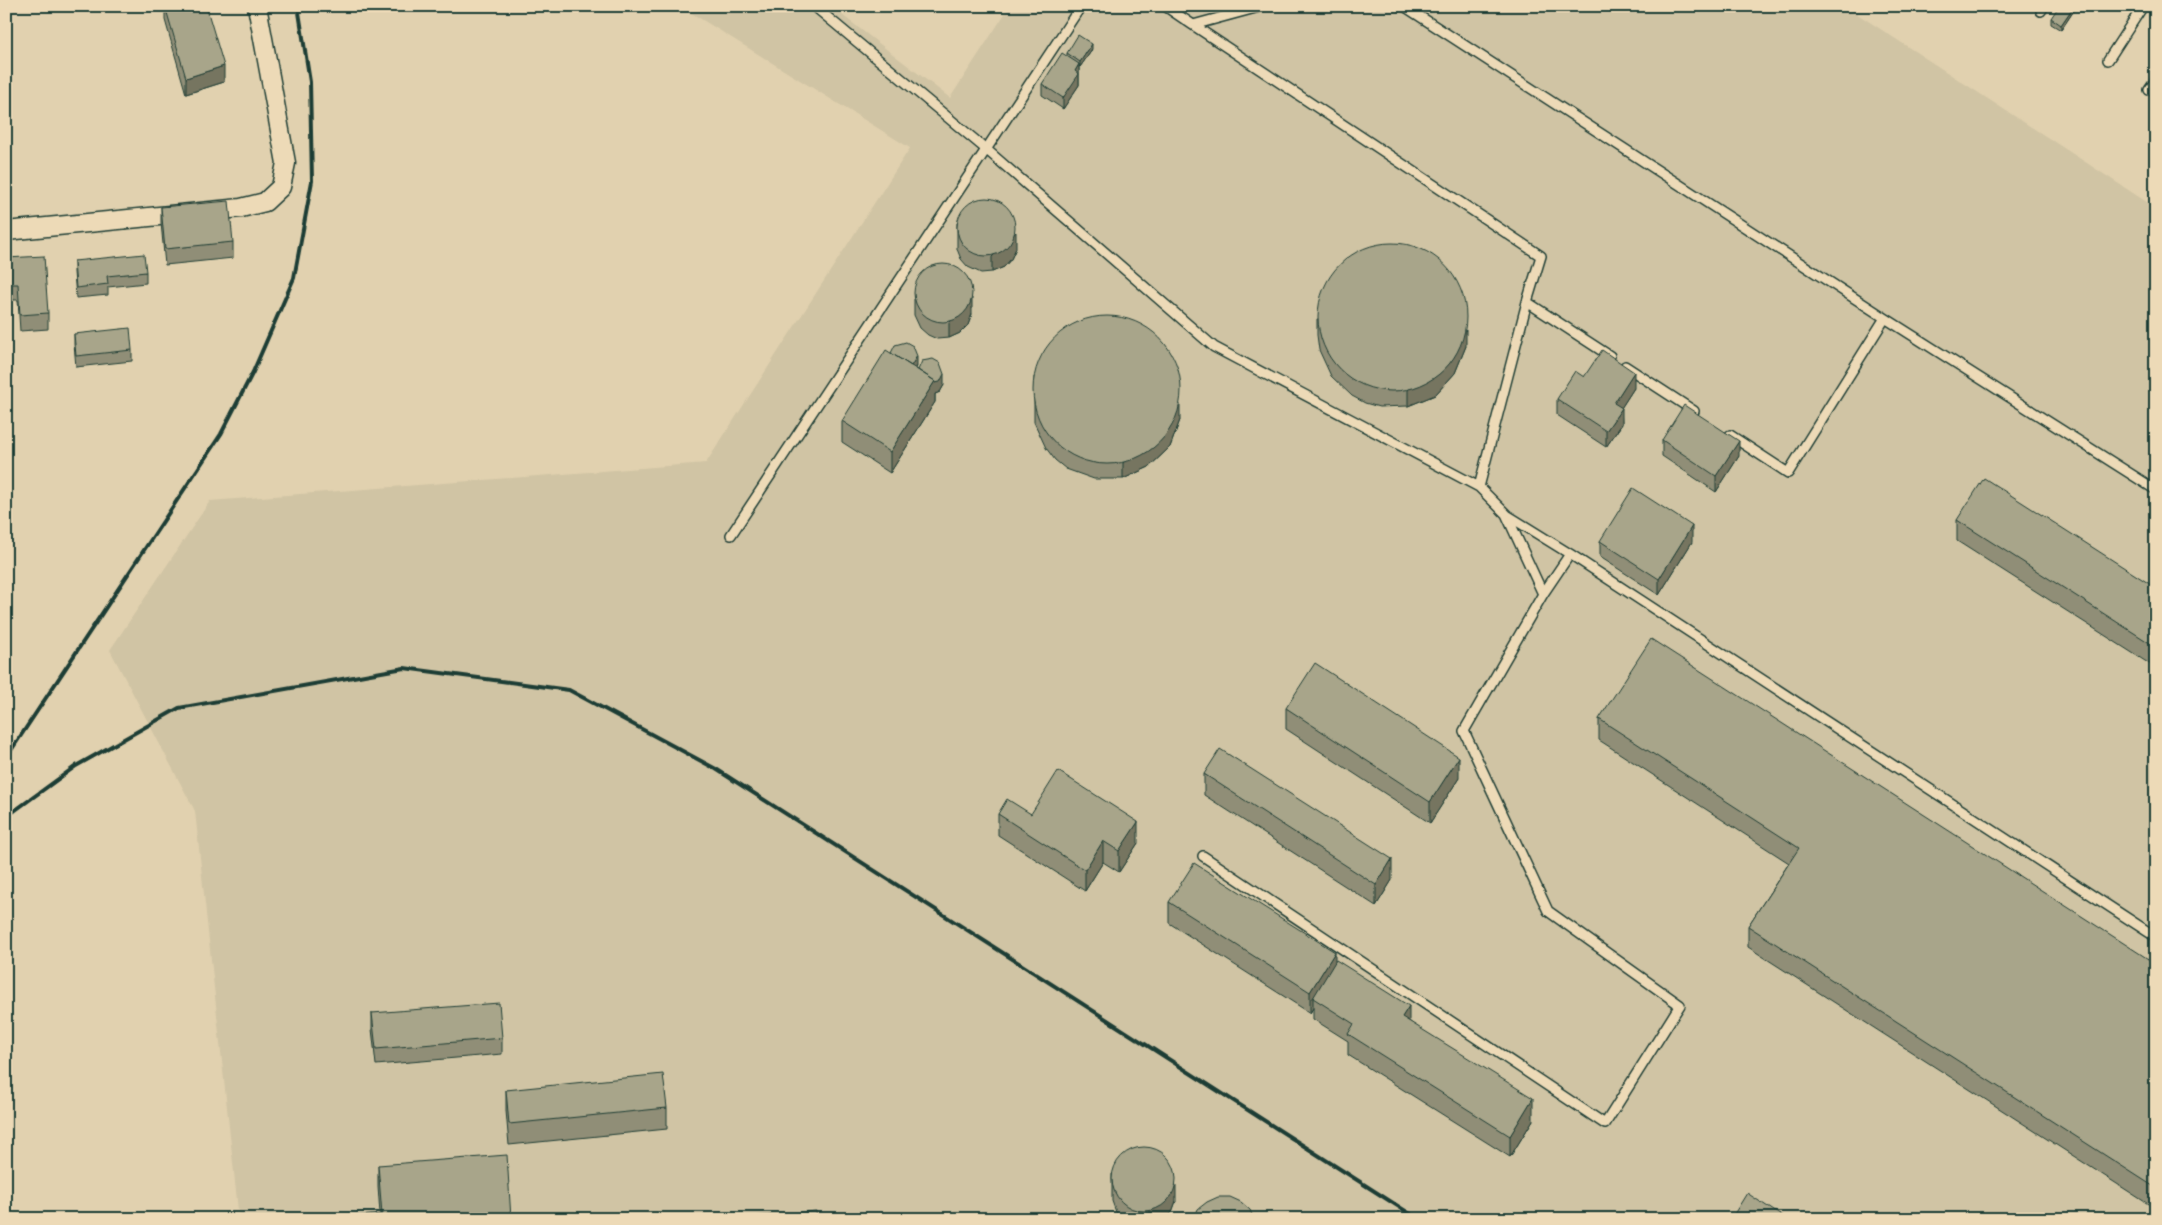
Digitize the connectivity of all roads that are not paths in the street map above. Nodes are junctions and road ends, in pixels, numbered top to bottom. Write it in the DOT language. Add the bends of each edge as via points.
graph roads {
  1 [pos="257,6"];
  2 [pos="814,6"];
  3 [pos="1081,6"];
  4 [pos="1165,6"];
  5 [pos="1263,6"];
  6 [pos="1404,6"];
  7 [pos="2143,6"];
  8 [pos="1193,25"];
  9 [pos="2108,60"];
  10 [pos="2156,80"];
  11 [pos="2149,90"];
  12 [pos="987,150"];
  13 [pos="6,231"];
  14 [pos="1526,302"];
  15 [pos="1885,318"];
  16 [pos="1698,414"];
  17 [pos="1723,430"];
  18 [pos="1479,487"];
  19 [pos="2156,490"];
  20 [pos="1506,514"];
  21 [pos="731,535"];
  22 [pos="1570,554"];
  23 [pos="1543,594"];
  24 [pos="1203,856"];
  25 [pos="2156,937"];
  1 -- 13 [label="street" via="286,162 281,187 266,202 241,208"];
  2 -- 12 [label="lane"];
  3 -- 12 [label="lane"];
  4 -- 8 [label="lane"];
  5 -- 8 [label="lane"];
  6 -- 15 [label="lane"];
  7 -- 9 [label="lane"];
  8 -- 14 [label="lane" via="1541,256"];
  10 -- 11 [label="lane"];
  12 -- 18 [label="lane" via="1214,347"];
  12 -- 21 [label="lane"];
  14 -- 16 [label="lane"];
  14 -- 18 [label="lane"];
  15 -- 17 [label="lane" via="1788,473"];
  15 -- 19 [label="lane"];
  18 -- 20 [label="lane"];
  20 -- 22 [label="lane"];
  20 -- 23 [label="lane"];
  22 -- 23 [label="lane"];
  22 -- 25 [label="lane"];
  23 -- 24 [label="lane" via="1464,730 1548,911 1680,1005 1605,1124"];
}
